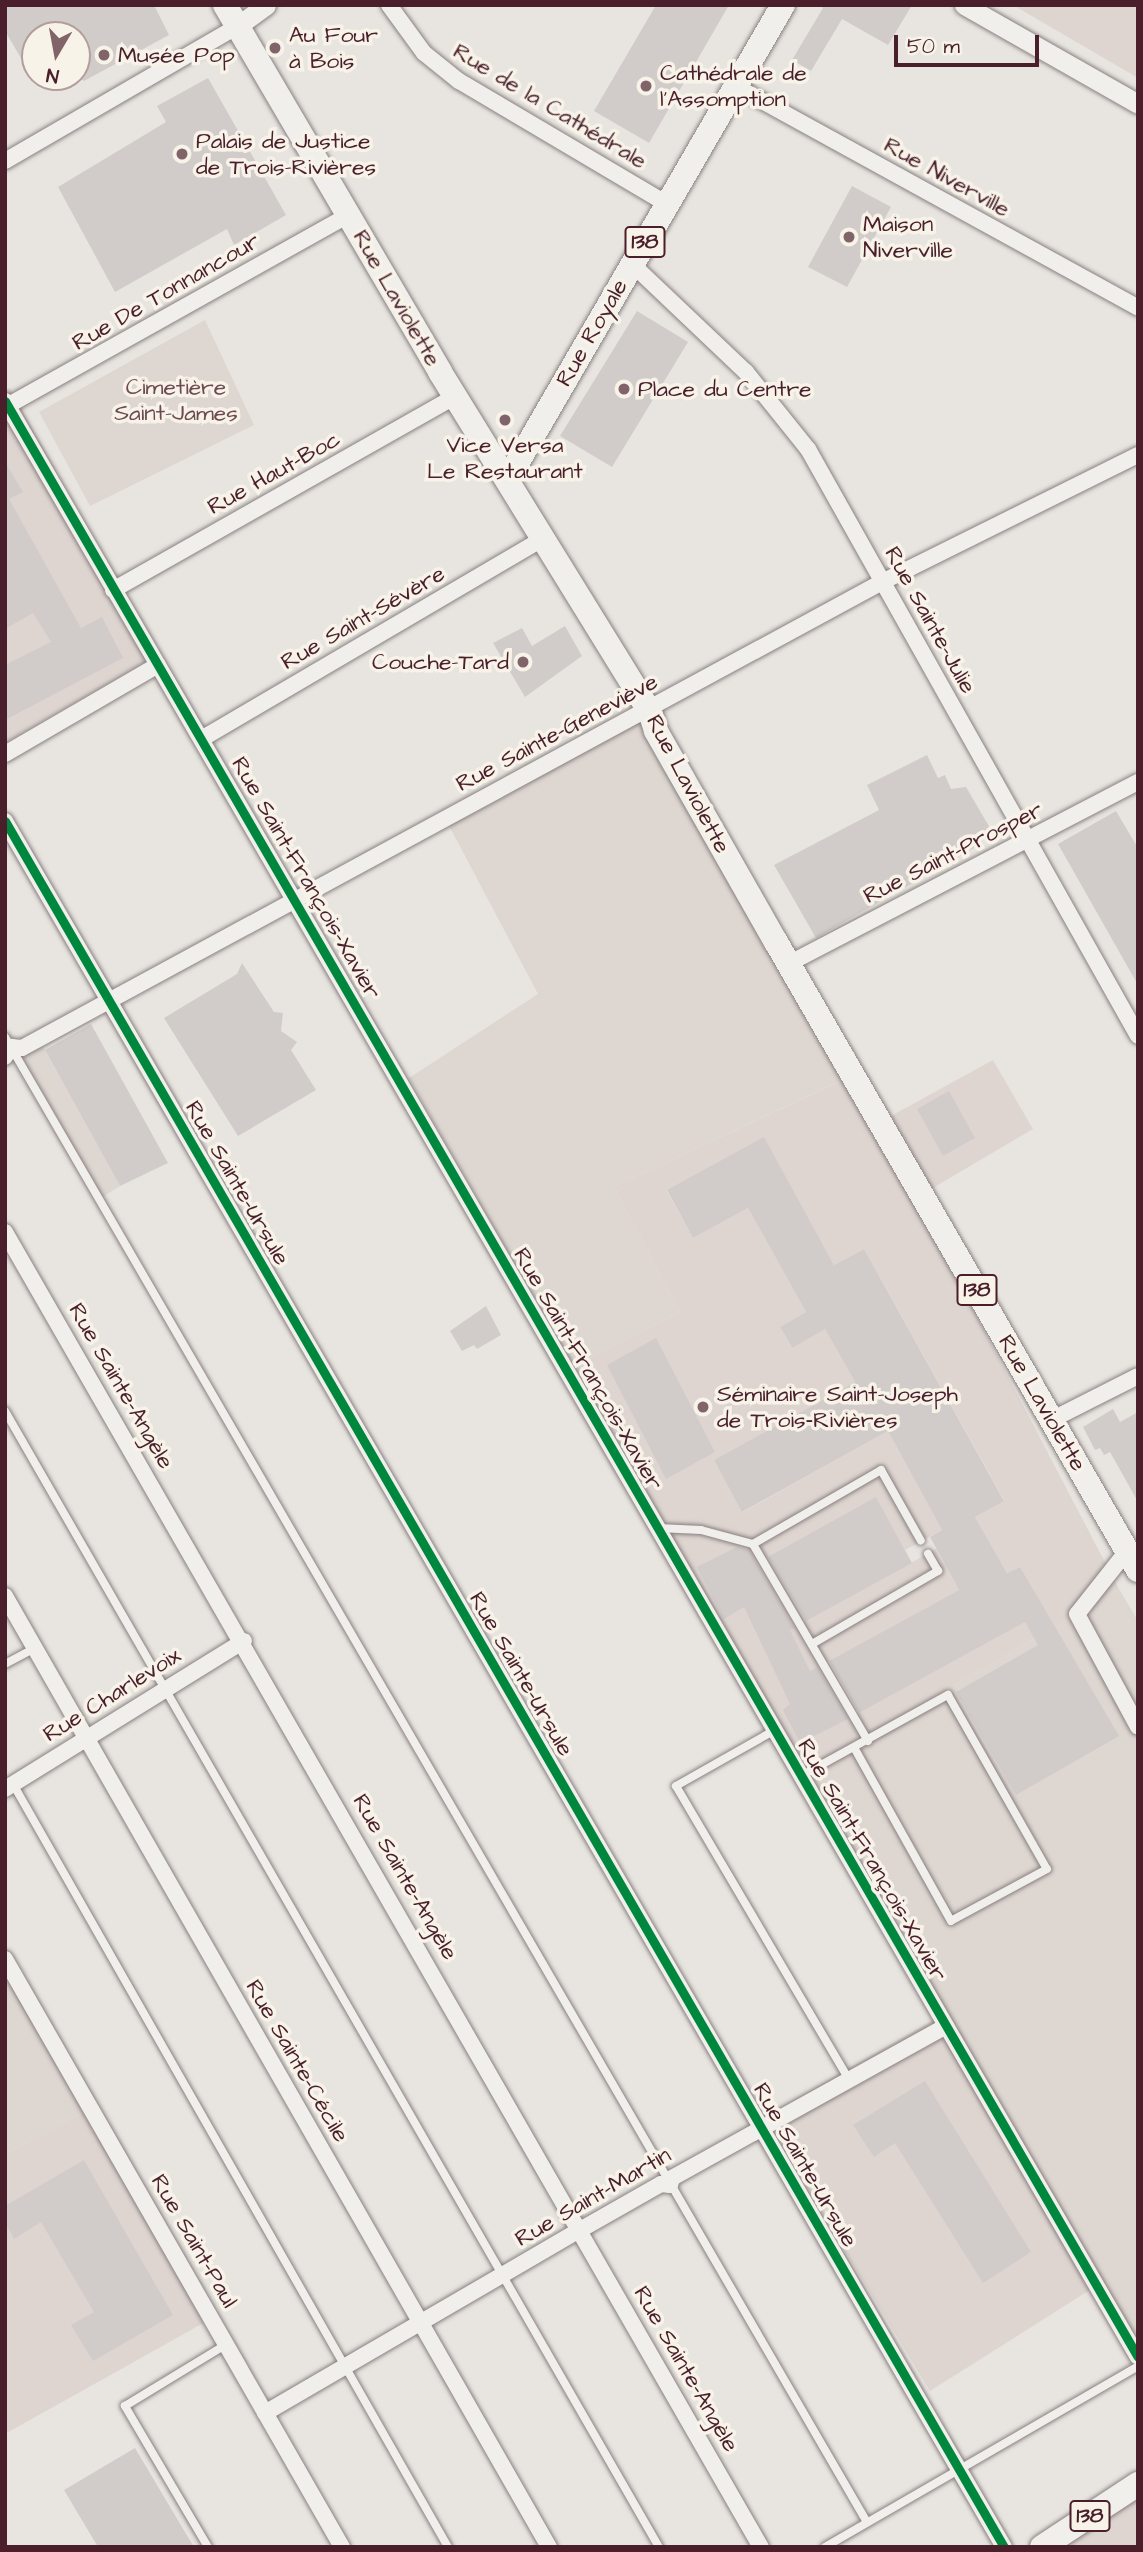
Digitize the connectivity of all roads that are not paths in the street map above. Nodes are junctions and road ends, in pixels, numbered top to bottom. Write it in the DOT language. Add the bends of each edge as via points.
graph roads {
  1 [pos="266,5"];
  2 [pos="390,5"];
  3 [pos="783,5"];
  4 [pos="964,5"];
  5 [pos="230,16"];
  6 [pos="735,86"];
  7 [pos="1138,104"];
  8 [pos="5,161"];
  9 [pos="667,204"];
  10 [pos="348,215"];
  11 [pos="632,264"];
  12 [pos="1138,308"];
  13 [pos="456,397"];
  14 [pos="6,405"];
  15 [pos="1138,455"];
  16 [pos="508,479"];
  17 [pos="545,537"];
  18 [pos="884,581"];
  19 [pos="113,590"];
  20 [pos="158,665"];
  21 [pos="650,712"];
  22 [pos="203,738"];
  23 [pos="5,754"];
  24 [pos="1138,782"];
  25 [pos="5,821"];
  26 [pos="1025,841"];
  27 [pos="295,900"];
  28 [pos="788,964"];
  29 [pos="110,1001"];
  30 [pos="1138,1036"];
  31 [pos="7,1047"];
  32 [pos="5,1232"];
  33 [pos="1138,1376"];
  34 [pos="5,1411"];
  35 [pos="1051,1420"];
  36 [pos="658,1528"];
  37 [pos="921,1541"];
  38 [pos="753,1544"];
  39 [pos="928,1554"];
  40 [pos="1132,1560"];
  41 [pos="5,1596"];
  42 [pos="244,1642"];
  43 [pos="812,1644"];
  44 [pos="35,1648"];
  45 [pos="5,1664"];
  46 [pos="165,1688"];
  47 [pos="1138,1727"];
  48 [pos="775,1730"];
  49 [pos="86,1737"];
  50 [pos="868,1741"];
  51 [pos="855,1749"];
  52 [pos="802,1776"];
  53 [pos="9,1786"];
  54 [pos="5,1959"];
  55 [pos="946,2026"];
  56 [pos="849,2080"];
  57 [pos="761,2129"];
  58 [pos="670,2185"];
  59 [pos="580,2230"];
  60 [pos="504,2274"];
  61 [pos="421,2323"];
  62 [pos="226,2344"];
  63 [pos="1138,2357"];
  64 [pos="1138,2366"];
  65 [pos="346,2367"];
  66 [pos="265,2413"];
  67 [pos="959,2469"];
  68 [pos="1138,2484"];
  69 [pos="867,2522"];
  70 [pos="208,2547"];
  71 [pos="342,2547"];
  72 [pos="448,2547"];
  73 [pos="549,2547"];
  74 [pos="659,2547"];
  75 [pos="761,2547"];
  76 [pos="825,2547"];
  77 [pos="1004,2547"];
  78 [pos="1042,2547"];
  1 -- 5 [label="street"];
  2 -- 9 [label="street, Rue de la Cathédrale" via="424,53 459,81"];
  3 -- 6 [label="main road, Rue Royale / 138"];
  4 -- 7 [label="street"];
  5 -- 8 [label="street"];
  5 -- 10 [label="main road, Rue Laviolette / 138"];
  6 -- 9 [label="main road, Rue Royale / 138"];
  6 -- 12 [label="street, Rue Niverville"];
  9 -- 11 [label="main road, Rue Royale / 138"];
  10 -- 13 [label="main road, Rue Laviolette / 138"];
  10 -- 14 [label="street, Rue De Tonnancour"];
  11 -- 16 [label="main road, Rue Royale / 138"];
  11 -- 18 [label="street, Rue Sainte-Julie" via="779,410 818,466"];
  13 -- 16 [label="main road, Rue Laviolette / 138"];
  13 -- 19 [label="street, Rue Haut-Boc"];
  14 -- 19 [label="street, Rue Saint-François-Xavier"];
  15 -- 18 [label="street, Rue Sainte-Geneviève"];
  16 -- 17 [label="main road, Rue Laviolette / 138"];
  17 -- 21 [label="main road, Rue Laviolette / 138"];
  17 -- 22 [label="street, Rue Saint-Sévère"];
  18 -- 21 [label="street, Rue Sainte-Geneviève"];
  18 -- 26 [label="street, Rue Sainte-Julie"];
  19 -- 20 [label="street, Rue Saint-François-Xavier"];
  20 -- 22 [label="street, Rue Saint-François-Xavier"];
  20 -- 23 [label="street"];
  21 -- 27 [label="street, Rue Sainte-Geneviève" via="611,727"];
  21 -- 28 [label="main road, Rue Laviolette / 138" via="656,731"];
  22 -- 27 [label="street, Rue Saint-François-Xavier"];
  24 -- 26 [label="street, Rue Saint-Prosper"];
  25 -- 29 [label="street, Rue Sainte-Ursule"];
  26 -- 28 [label="street, Rue Saint-Prosper"];
  26 -- 30 [label="street, Rue Sainte-Julie"];
  27 -- 29 [label="street, Rue Sainte-Geneviève"];
  27 -- 36 [label="street, Rue Saint-François-Xavier"];
  28 -- 35 [label="main road, Rue Laviolette / 138"];
  29 -- 31 [label="street, Rue Sainte-Geneviève" via="22,1048"];
  29 -- 57 [label="street, Rue Sainte-Ursule"];
  31 -- 58 [label="lane"];
  32 -- 42 [label="street, Rue Sainte-Angèle"];
  33 -- 35 [label="street"];
  34 -- 46 [label="lane"];
  35 -- 40 [label="main road, Rue Laviolette / 138"];
  36 -- 38 [label="lane" via="701,1530"];
  36 -- 48 [label="street, Rue Saint-François-Xavier"];
  37 -- 38 [label="lane" via="881,1470"];
  38 -- 43 [label="lane"];
  39 -- 43 [label="lane" via="938,1572"];
  40 -- 47 [label="street" via="1077,1614"];
  41 -- 44 [label="street, Rue Sainte-Cécile"];
  42 -- 46 [label="street, Rue Charlevoix"];
  42 -- 59 [label="street, Rue Sainte-Angèle"];
  43 -- 50 [label="lane"];
  44 -- 45 [label="lane"];
  44 -- 49 [label="street, Rue Sainte-Cécile"];
  46 -- 49 [label="street, Rue Charlevoix"];
  46 -- 60 [label="lane"];
  48 -- 52 [label="street, Rue Saint-François-Xavier"];
  48 -- 56 [label="lane" via="676,1786"];
  49 -- 53 [label="street, Rue Charlevoix"];
  49 -- 61 [label="street, Rue Sainte-Cécile"];
  50 -- 51 [label="lane"];
  50 -- 51 [label="lane" via="948,1695 1047,1869 951,1921"];
  51 -- 52 [label="lane"];
  52 -- 55 [label="street, Rue Saint-François-Xavier"];
  53 -- 65 [label="lane"];
  54 -- 62 [label="street, Rue Saint-Paul"];
  55 -- 56 [label="street, Rue Saint-Martin"];
  55 -- 63 [label="street, Rue Saint-François-Xavier"];
  56 -- 57 [label="street, Rue Saint-Martin"];
  57 -- 58 [label="street, Rue Saint-Martin" via="672,2178"];
  57 -- 67 [label="street, Rue Sainte-Ursule"];
  58 -- 59 [label="street, Rue Saint-Martin" via="662,2184"];
  58 -- 69 [label="lane"];
  59 -- 60 [label="street, Rue Saint-Martin"];
  59 -- 75 [label="street, Rue Sainte-Angèle"];
  60 -- 61 [label="street, Rue Saint-Martin"];
  60 -- 74 [label="lane"];
  61 -- 65 [label="street, Rue Saint-Martin"];
  61 -- 73 [label="street, Rue Sainte-Cécile"];
  62 -- 66 [label="street, Rue Saint-Paul"];
  62 -- 70 [label="lane" via="125,2406"];
  64 -- 67 [label="lane"];
  65 -- 66 [label="street, Rue Saint-Martin"];
  65 -- 72 [label="lane"];
  66 -- 71 [label="street, Rue Saint-Paul"];
  67 -- 69 [label="lane"];
  67 -- 77 [label="street, Rue Sainte-Ursule"];
  68 -- 78 [label="main road, 138"];
  69 -- 76 [label="lane"];
}
